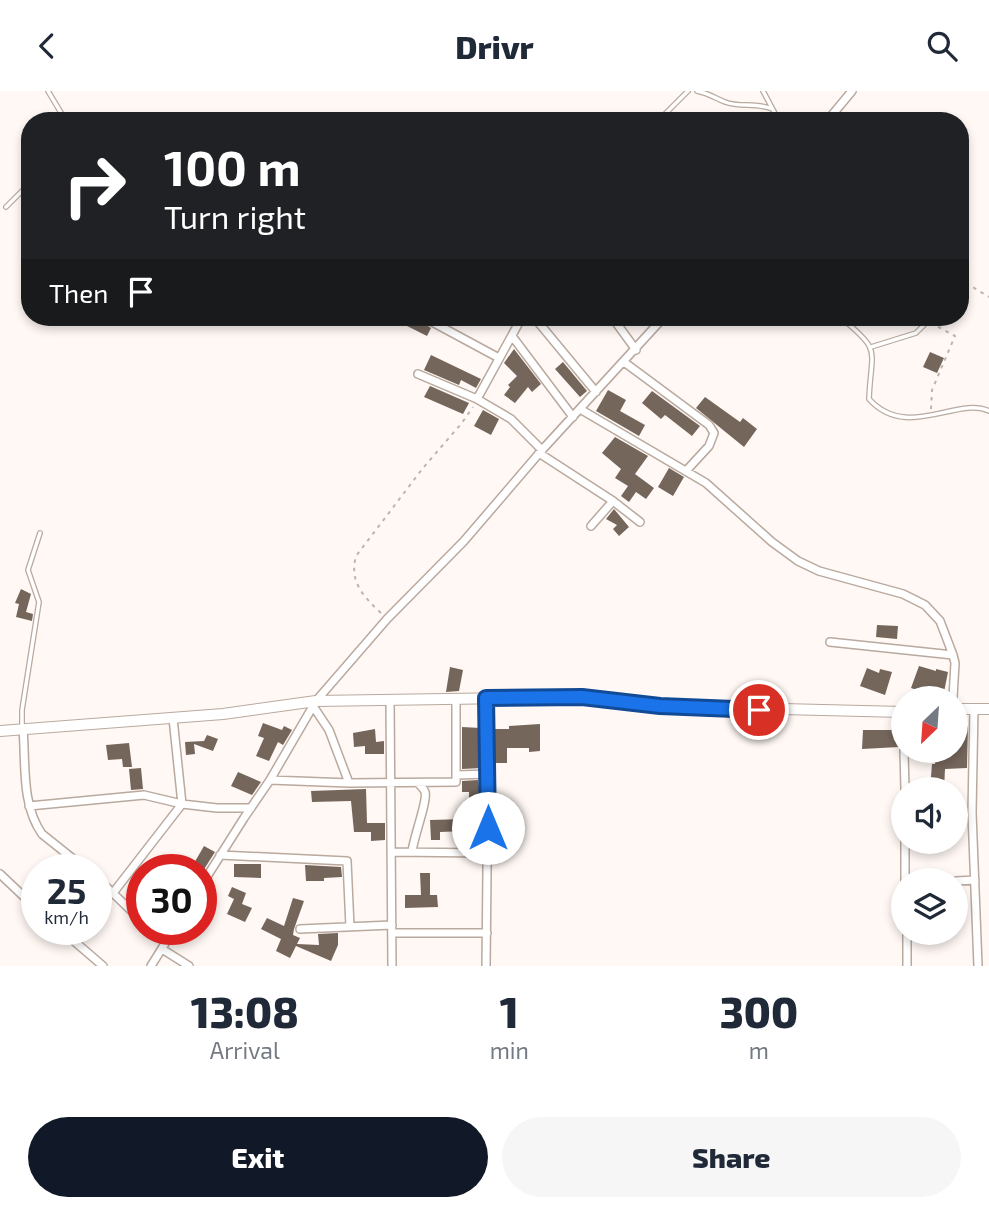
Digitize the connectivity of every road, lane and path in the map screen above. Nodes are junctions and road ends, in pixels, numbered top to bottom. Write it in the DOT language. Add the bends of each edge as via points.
graph roads {
  1 [pos="48,91"];
  2 [pos="688,91"];
  3 [pos="695,91"];
  4 [pos="763,91"];
  5 [pos="852,91"];
  6 [pos="681,96"];
  7 [pos="772,109"];
  8 [pos="61,112"];
  9 [pos="666,112"];
  10 [pos="774,112"];
  11 [pos="834,112"];
  12 [pos="21,192"];
  13 [pos="6,207"];
  14 [pos="969,286"];
  15 [pos="989,297"];
  16 [pos="440,326"];
  17 [pos="517,326"];
  18 [pos="541,326"];
  19 [pos="619,326"];
  20 [pos="656,326"];
  21 [pos="852,326"];
  22 [pos="924,326"];
  23 [pos="936,326"];
  24 [pos="512,336"];
  25 [pos="871,347"];
  26 [pos="636,350"];
  27 [pos="499,358"];
  28 [pos="624,362"];
  29 [pos="418,374"];
  30 [pos="596,392"];
  31 [pos="477,399"];
  32 [pos="580,409"];
  33 [pos="989,411"];
  34 [pos="573,417"];
  35 [pos="931,417"];
  36 [pos="541,452"];
  37 [pos="686,471"];
  38 [pos="613,501"];
  39 [pos="640,521"];
  40 [pos="591,526"];
  41 [pos="40,533"];
  42 [pos="387,618"];
  43 [pos="830,642"];
  44 [pos="953,655"];
  45 [pos="954,686"];
  46 [pos="486,698"];
  47 [pos="390,700"];
  48 [pos="457,700"];
  49 [pos="314,703"];
  50 [pos="968,708"];
  51 [pos="974,708"];
  52 [pos="989,709"];
  53 [pos="891,712"];
  54 [pos="173,718"];
  55 [pos="23,729"];
  56 [pos="0,730"];
  57 [pos="488,774"];
  58 [pos="457,775"];
  59 [pos="270,780"];
  60 [pos="349,783"];
  61 [pos="392,783"];
  62 [pos="418,783"];
  63 [pos="183,804"];
  64 [pos="29,806"];
  65 [pos="251,808"];
  66 [pos="392,852"];
  67 [pos="412,852"];
  68 [pos="488,853"];
  69 [pos="67,854"];
  70 [pos="220,855"];
  71 [pos="217,860"];
  72 [pos="0,874"];
  73 [pos="968,880"];
  74 [pos="975,880"];
  75 [pos="113,893"];
  76 [pos="21,894"];
  77 [pos="126,906"];
  78 [pos="350,927"];
  79 [pos="300,929"];
  80 [pos="392,929"];
  81 [pos="487,933"];
  82 [pos="79,945"];
  83 [pos="164,945"];
  84 [pos="907,945"];
  85 [pos="162,949"];
  86 [pos="103,966"];
  87 [pos="151,966"];
  88 [pos="189,966"];
  89 [pos="392,966"];
  90 [pos="486,966"];
  91 [pos="907,966"];
  92 [pos="978,966"];
  1 -- 8 [label="lane"];
  2 -- 6 [label="lane"];
  3 -- 6 [label="lane"];
  3 -- 7 [label="lane" via="725,102"];
  4 -- 7 [label="lane"];
  5 -- 11 [label="street"];
  6 -- 9 [label="lane"];
  7 -- 10 [label="lane"];
  12 -- 13 [label="lane"];
  14 -- 15 [label="path"];
  16 -- 27 [label="street"];
  17 -- 24 [label="street"];
  18 -- 30 [label="street"];
  19 -- 26 [label="street"];
  20 -- 26 [label="street"];
  21 -- 25 [label="lane"];
  22 -- 25 [label="lane" via="916,333"];
  23 -- 35 [label="path" via="955,336 932,390"];
  24 -- 27 [label="street"];
  24 -- 34 [label="street"];
  25 -- 35 [label="lane" via="869,399 874,405 909,418"];
  26 -- 28 [label="street"];
  27 -- 31 [label="street"];
  28 -- 30 [label="street"];
  28 -- 37 [label="street" via="714,433 709,446"];
  29 -- 31 [label="street"];
  30 -- 32 [label="street"];
  31 -- 36 [label="street" via="511,419"];
  31 -- 42 [label="path" via="356,556 353,568 363,597"];
  32 -- 34 [label="street"];
  32 -- 37 [label="street"];
  33 -- 35 [label="lane" via="981,407"];
  34 -- 36 [label="street"];
  36 -- 38 [label="street"];
  36 -- 42 [label="street" via="464,541"];
  37 -- 44 [label="street" via="798,561 925,605 940,621"];
  38 -- 39 [label="street"];
  38 -- 40 [label="street"];
  41 -- 55 [label="lane" via="28,570 39,602"];
  42 -- 49 [label="street"];
  43 -- 44 [label="street"];
  44 -- 45 [label="street"];
  46 -- 48 [label="street"];
  46 -- 53 [label="street" via="582,697 672,707"];
  46 -- 57 [label="street"];
  47 -- 48 [label="street"];
  47 -- 49 [label="street"];
  47 -- 61 [label="street"];
  48 -- 58 [label="street"];
  49 -- 54 [label="street"];
  49 -- 59 [label="street"];
  49 -- 60 [label="street"];
  50 -- 51 [label="street"];
  51 -- 52 [label="street"];
  51 -- 74 [label="street"];
  54 -- 55 [label="street"];
  54 -- 63 [label="street"];
  55 -- 56 [label="street"];
  55 -- 64 [label="street"];
  57 -- 58 [label="street"];
  57 -- 68 [label="street"];
  58 -- 62 [label="street" via="456,782"];
  59 -- 60 [label="street"];
  59 -- 65 [label="street"];
  60 -- 61 [label="street"];
  61 -- 62 [label="street"];
  61 -- 66 [label="street"];
  62 -- 67 [label="street" via="426,799"];
  63 -- 64 [label="street" via="144,795"];
  63 -- 65 [label="street"];
  63 -- 75 [label="street"];
  64 -- 69 [label="street" via="42,834"];
  65 -- 70 [label="street"];
  66 -- 67 [label="street"];
  66 -- 80 [label="street"];
  67 -- 68 [label="street"];
  68 -- 81 [label="street"];
  70 -- 71 [label="street"];
  70 -- 78 [label="street" via="347,861"];
  72 -- 76 [label="street"];
  73 -- 74 [label="street"];
  74 -- 92 [label="street"];
  75 -- 77 [label="street"];
  78 -- 79 [label="street"];
  78 -- 80 [label="street"];
  80 -- 81 [label="street"];
  80 -- 89 [label="street"];
  81 -- 90 [label="street"];
  82 -- 86 [label="street"];
  83 -- 85 [label="street"];
  84 -- 91 [label="street"];
  85 -- 87 [label="street"];
  85 -- 88 [label="street"];
}
